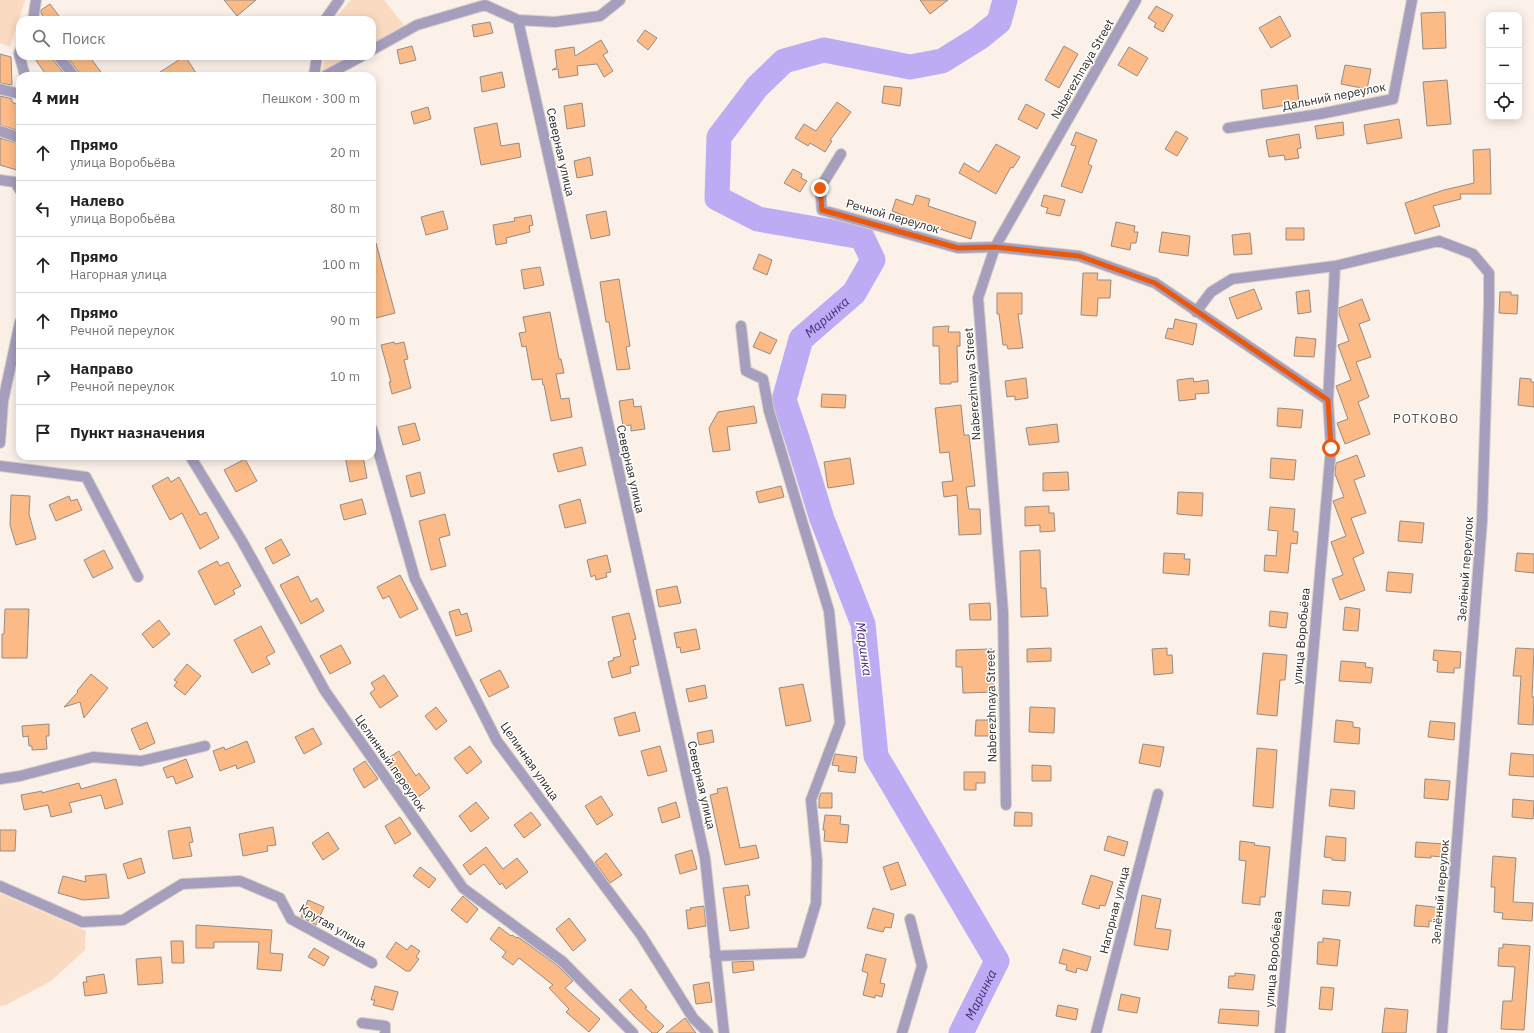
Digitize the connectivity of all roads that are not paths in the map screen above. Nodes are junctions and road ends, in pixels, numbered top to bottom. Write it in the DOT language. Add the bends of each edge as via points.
graph roads {
  1 [pos="36,0"];
  2 [pos="339,0"];
  3 [pos="620,0"];
  4 [pos="1136,0"];
  5 [pos="1412,0"];
  6 [pos="34,16"];
  7 [pos="328,16"];
  8 [pos="518,20"];
  9 [pos="376,48"];
  10 [pos="21,60"];
  11 [pos="61,60"];
  12 [pos="316,60"];
  13 [pos="355,60"];
  14 [pos="24,72"];
  15 [pos="71,72"];
  16 [pos="315,72"];
  17 [pos="333,72"];
  18 [pos="0,89"];
  19 [pos="16,93"];
  20 [pos="1228,128"];
  21 [pos="0,131"];
  22 [pos="16,137"];
  23 [pos="841,154"];
  24 [pos="0,180"];
  25 [pos="16,184"];
  26 [pos="995,247"];
  27 [pos="1335,266"];
  28 [pos="1196,312"];
  29 [pos="741,326"];
  30 [pos="16,341"];
  31 [pos="1328,400"];
  32 [pos="0,443"];
  33 [pos="376,443"];
  34 [pos="192,460"];
  35 [pos="0,466"];
  36 [pos="138,577"];
  37 [pos="205,746"];
  38 [pos="0,779"];
  39 [pos="1158,794"];
  40 [pos="1006,805"];
  41 [pos="0,886"];
  42 [pos="910,919"];
  43 [pos="715,956"];
  44 [pos="372,963"];
  45 [pos="362,1023"];
  46 [pos="385,1033"];
  47 [pos="632,1033"];
  48 [pos="708,1033"];
  49 [pos="724,1033"];
  50 [pos="902,1033"];
  51 [pos="1096,1033"];
  52 [pos="1280,1033"];
  53 [pos="1442,1033"];
  1 -- 6 [label="street"];
  2 -- 7 [label="street"];
  3 -- 8 [label="street" via="600,16 555,22"];
  4 -- 26 [label="street, Naberezhnaya Street"];
  5 -- 20 [label="street, Дальний переулок" via="1393,99 1320,114"];
  8 -- 9 [label="street" via="485,6 417,25"];
  8 -- 43 [label="street, Северная улица" via="705,858"];
  10 -- 14 [label="street"];
  11 -- 15 [label="street"];
  12 -- 16 [label="street"];
  13 -- 17 [label="street"];
  18 -- 19 [label="street"];
  21 -- 22 [label="street"];
  23 -- 26 [label="street, Речной переулок" via="820,188 822,210 958,248"];
  24 -- 25 [label="street"];
  26 -- 28 [label="street" via="1079,256 1155,283"];
  26 -- 40 [label="street, Naberezhnaya Street" via="978,298 1003,612"];
  27 -- 28 [label="street, Зелёный переулок" via="1232,279 1211,292"];
  27 -- 31 [label="street, улица Воробьёва"];
  27 -- 53 [label="street, Зелёный переулок" via="1439,241 1473,254 1489,273 1482,521"];
  28 -- 31 [label="street"];
  29 -- 43 [label="street" via="746,371 763,379 769,411 829,611 840,723 811,800 817,861 816,904 801,953"];
  30 -- 32 [label="street" via="3,401"];
  31 -- 52 [label="street, улица Воробьёва" via="1331,448"];
  33 -- 48 [label="street, Целинная улица" via="415,579 497,741 641,935 693,1018"];
  34 -- 47 [label="street, Целинный переулок" via="242,541 325,691 463,888 562,961"];
  35 -- 36 [label="street" via="86,477"];
  37 -- 38 [label="street" via="141,761 93,757"];
  39 -- 51 [label="street, Нагорная улица"];
  41 -- 44 [label="street, Крутая улица" via="82,922 123,920 182,884 240,881 280,898 291,919"];
  42 -- 50 [label="street" via="922,966"];
  43 -- 49 [label="street, Северная улица"];
  45 -- 46 [label="street" via="385,1026"];
}
